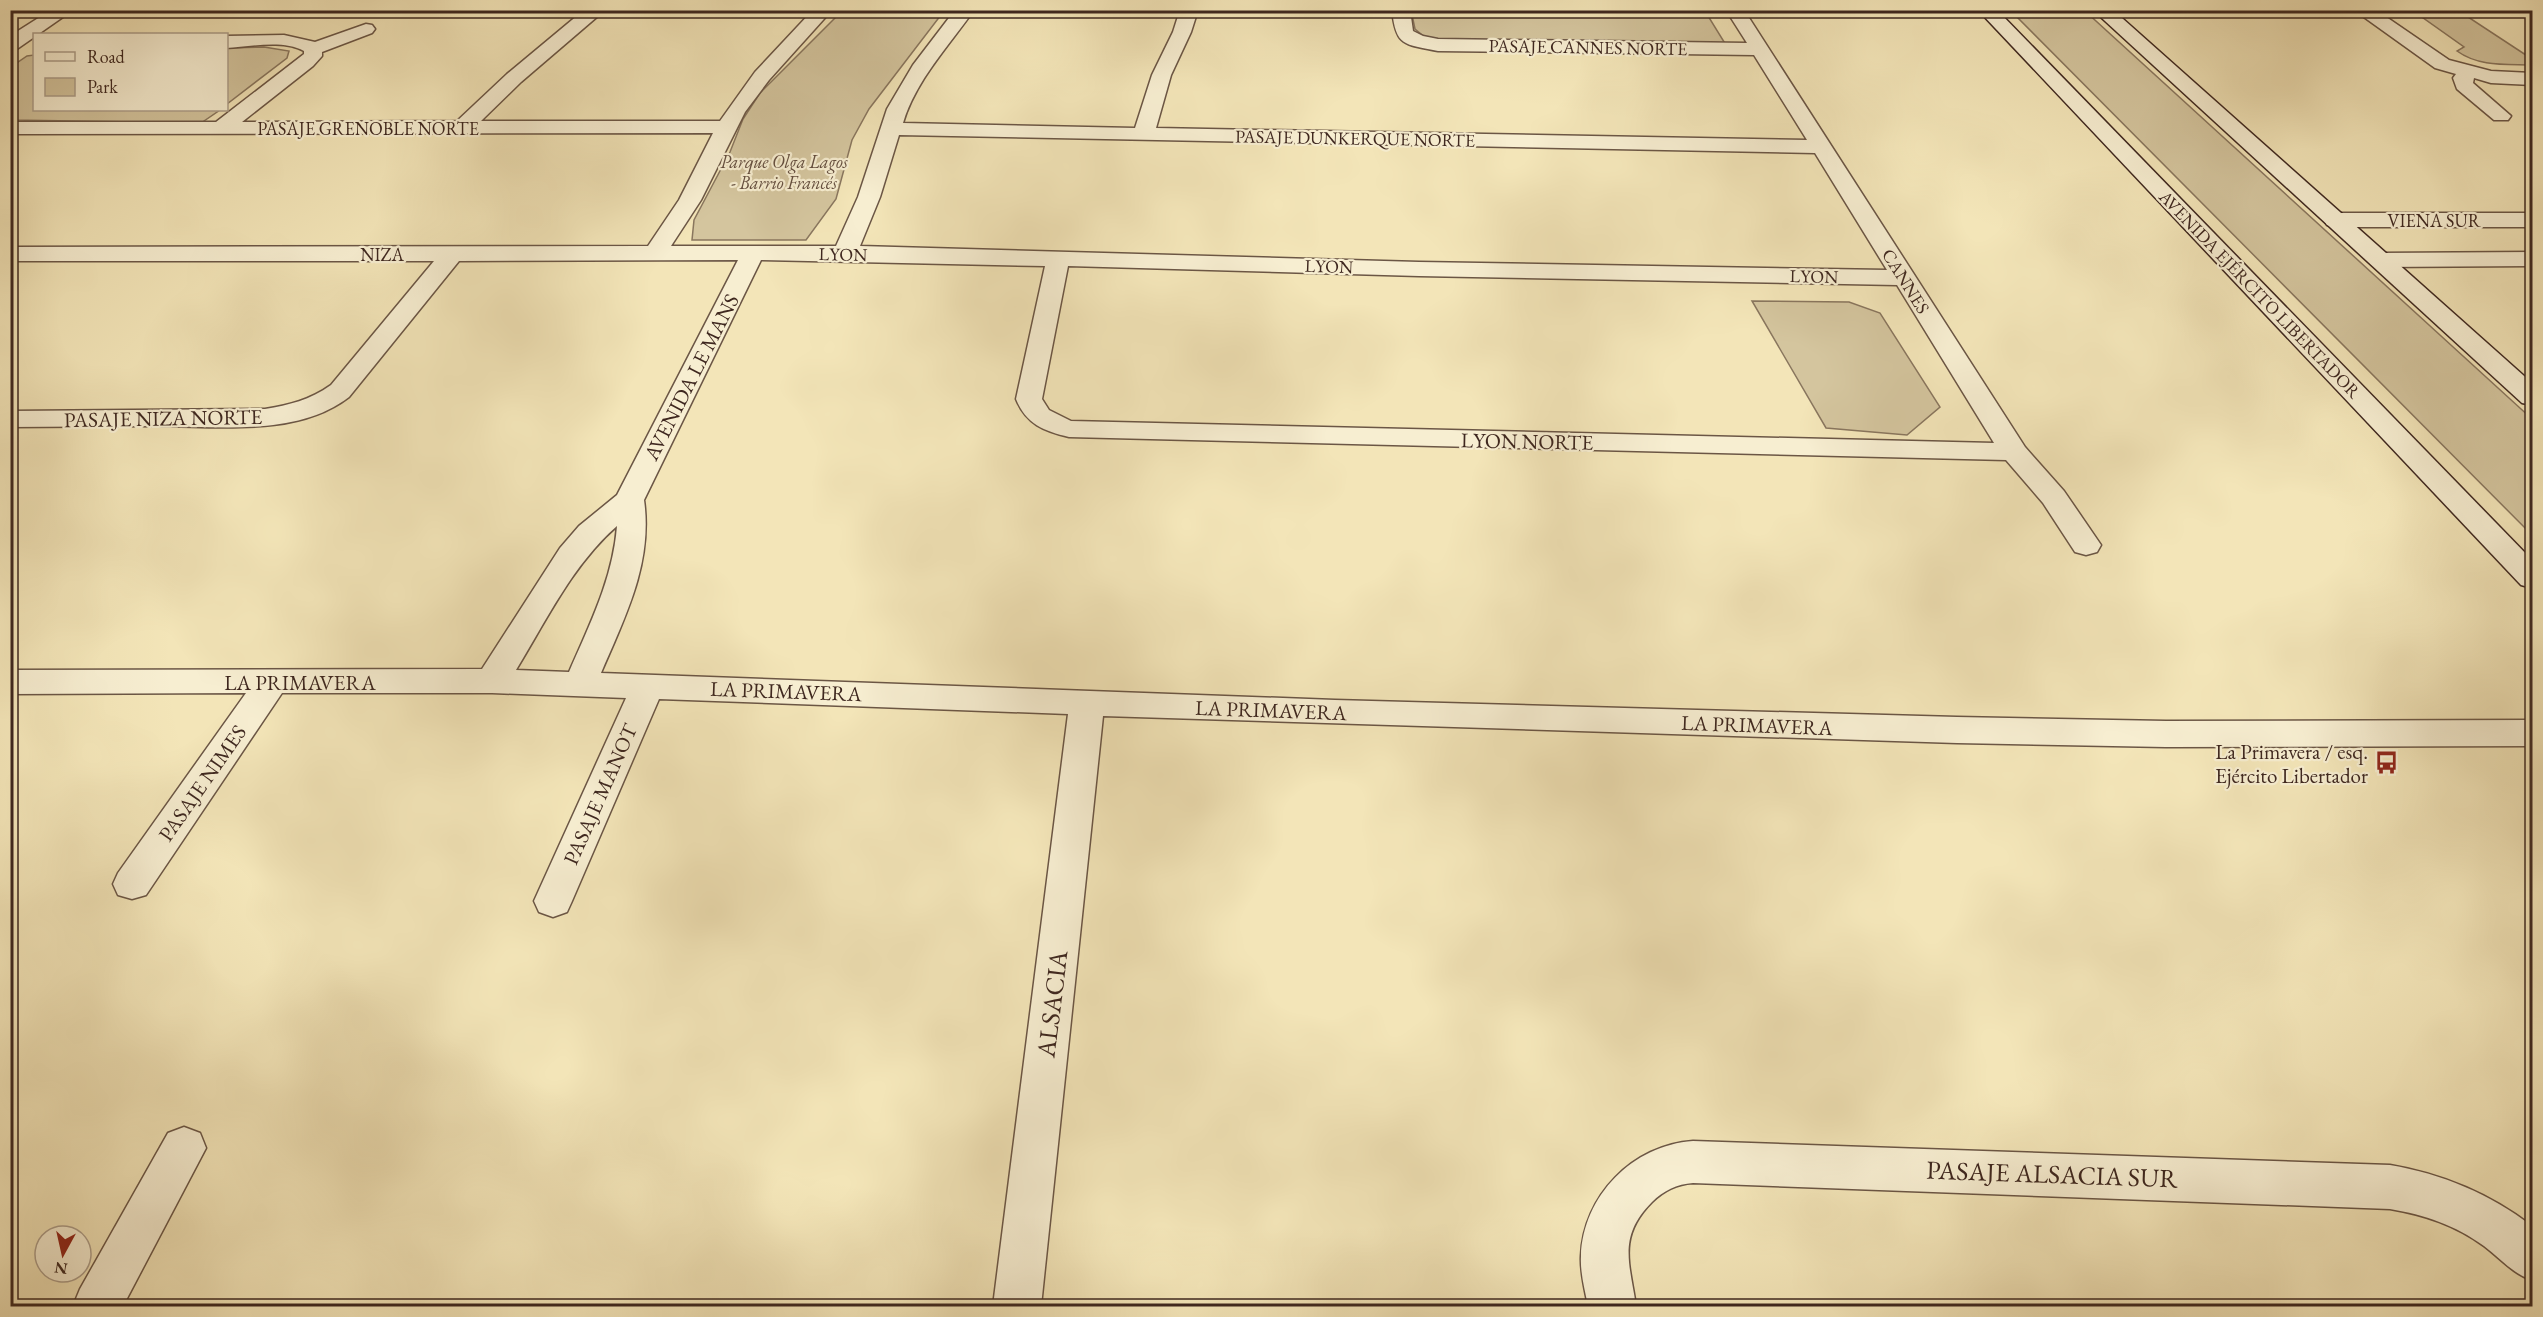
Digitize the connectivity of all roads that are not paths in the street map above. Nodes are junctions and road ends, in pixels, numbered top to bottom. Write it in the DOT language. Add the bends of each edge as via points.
graph roads {
  1 [pos="64,10"];
  2 [pos="596,10"];
  3 [pos="823,10"];
  4 [pos="965,10"];
  5 [pos="1189,10"];
  6 [pos="1401,10"];
  7 [pos="1735,10"];
  8 [pos="1988,10"];
  9 [pos="2102,10"];
  10 [pos="2363,10"];
  11 [pos="366,28"];
  12 [pos="228,42"];
  13 [pos="10,47"];
  14 [pos="33,48"];
  15 [pos="1759,49"];
  16 [pos="313,50"];
  17 [pos="2468,73"];
  18 [pos="2532,79"];
  19 [pos="2501,116"];
  20 [pos="463,127"];
  21 [pos="726,127"];
  22 [pos="10,128"];
  23 [pos="221,128"];
  24 [pos="890,129"];
  25 [pos="1144,134"];
  26 [pos="1821,147"];
  27 [pos="2335,220"];
  28 [pos="2532,220"];
  29 [pos="655,253"];
  30 [pos="753,253"];
  31 [pos="845,253"];
  32 [pos="10,254"];
  33 [pos="452,254"];
  34 [pos="1058,259"];
  35 [pos="2532,259"];
  36 [pos="2380,260"];
  37 [pos="1904,278"];
  38 [pos="2532,397"];
  39 [pos="10,419"];
  40 [pos="2014,452"];
  41 [pos="629,500"];
  42 [pos="2086,545"];
  43 [pos="2532,578"];
  44 [pos="272,681"];
  45 [pos="492,681"];
  46 [pos="10,682"];
  47 [pos="580,684"];
  48 [pos="648,686"];
  49 [pos="1087,702"];
  50 [pos="2532,733"];
  51 [pos="132,884"];
  52 [pos="553,901"];
  53 [pos="184,1148"];
  54 [pos="2532,1257"];
  55 [pos="97,1306"];
  56 [pos="1017,1306"];
  57 [pos="1612,1306"];
  1 -- 13 [label="street"];
  2 -- 20 [label="street" via="514,78"];
  3 -- 21 [label="street" via="762,76"];
  4 -- 24 [label="street" via="907,90"];
  5 -- 25 [label="street" via="1153,99"];
  6 -- 15 [label="street, PASAJE CANNES NORTE" via="1404,33 1417,41 1450,46"];
  7 -- 15 [label="street, CANNES"];
  8 -- 43 [label="street, AVENIDA EJÉRCITO LIBERTADOR"];
  9 -- 27 [label="street"];
  10 -- 17 [label="street" via="2433,59"];
  11 -- 16 [label="street"];
  12 -- 16 [label="street" via="289,41 309,45"];
  13 -- 14 [label="street"];
  15 -- 26 [label="street, CANNES"];
  16 -- 23 [label="street" via="313,56 306,62"];
  17 -- 18 [label="street"];
  17 -- 19 [label="street" via="2463,78 2464,85"];
  20 -- 21 [label="street, PASAJE GRENOBLE NORTE"];
  20 -- 23 [label="street, PASAJE GRENOBLE NORTE"];
  21 -- 29 [label="street" via="690,200"];
  22 -- 23 [label="street, PASAJE GRENOBLE NORTE"];
  24 -- 25 [label="street, PASAJE DUNKERQUE NORTE"];
  24 -- 31 [label="street" via="869,197"];
  25 -- 26 [label="street, PASAJE DUNKERQUE NORTE"];
  26 -- 37 [label="street, CANNES"];
  27 -- 28 [label="street, VIENA SUR"];
  27 -- 36 [label="street"];
  29 -- 30 [label="street, NIZA"];
  29 -- 33 [label="street, NIZA"];
  30 -- 31 [label="street, LYON"];
  30 -- 41 [label="street, AVENIDA LE MANS"];
  31 -- 34 [label="street, LYON"];
  32 -- 33 [label="street, NIZA"];
  33 -- 39 [label="street, PASAJE NIZA NORTE" via="340,392 298,412 265,417"];
  34 -- 37 [label="street, LYON"];
  34 -- 40 [label="street, LYON NORTE" via="1029,399 1033,410 1054,425 1085,431"];
  35 -- 36 [label="street"];
  36 -- 38 [label="street"];
  37 -- 40 [label="street, CANNES"];
  40 -- 42 [label="street, CANNES" via="2054,497"];
  41 -- 45 [label="street, AVENIDA LE MANS" via="571,555"];
  41 -- 47 [label="street" via="633,524 630,558"];
  44 -- 45 [label="street, LA PRIMAVERA"];
  44 -- 46 [label="street, LA PRIMAVERA"];
  44 -- 51 [label="street, PASAJE NIMES"];
  45 -- 47 [label="street, LA PRIMAVERA"];
  47 -- 48 [label="street, LA PRIMAVERA"];
  48 -- 49 [label="street, LA PRIMAVERA"];
  48 -- 52 [label="street, PASAJE MANOT"];
  49 -- 50 [label="street, LA PRIMAVERA" via="1957,730"];
  49 -- 56 [label="street, ALSACIA"];
  53 -- 55 [label="street"];
  54 -- 57 [label="street, PASAJE ALSACIA SUR" via="2482,1217 2420,1190 1684,1163 1651,1174 1626,1196 1610,1224 1604,1256"];
}
